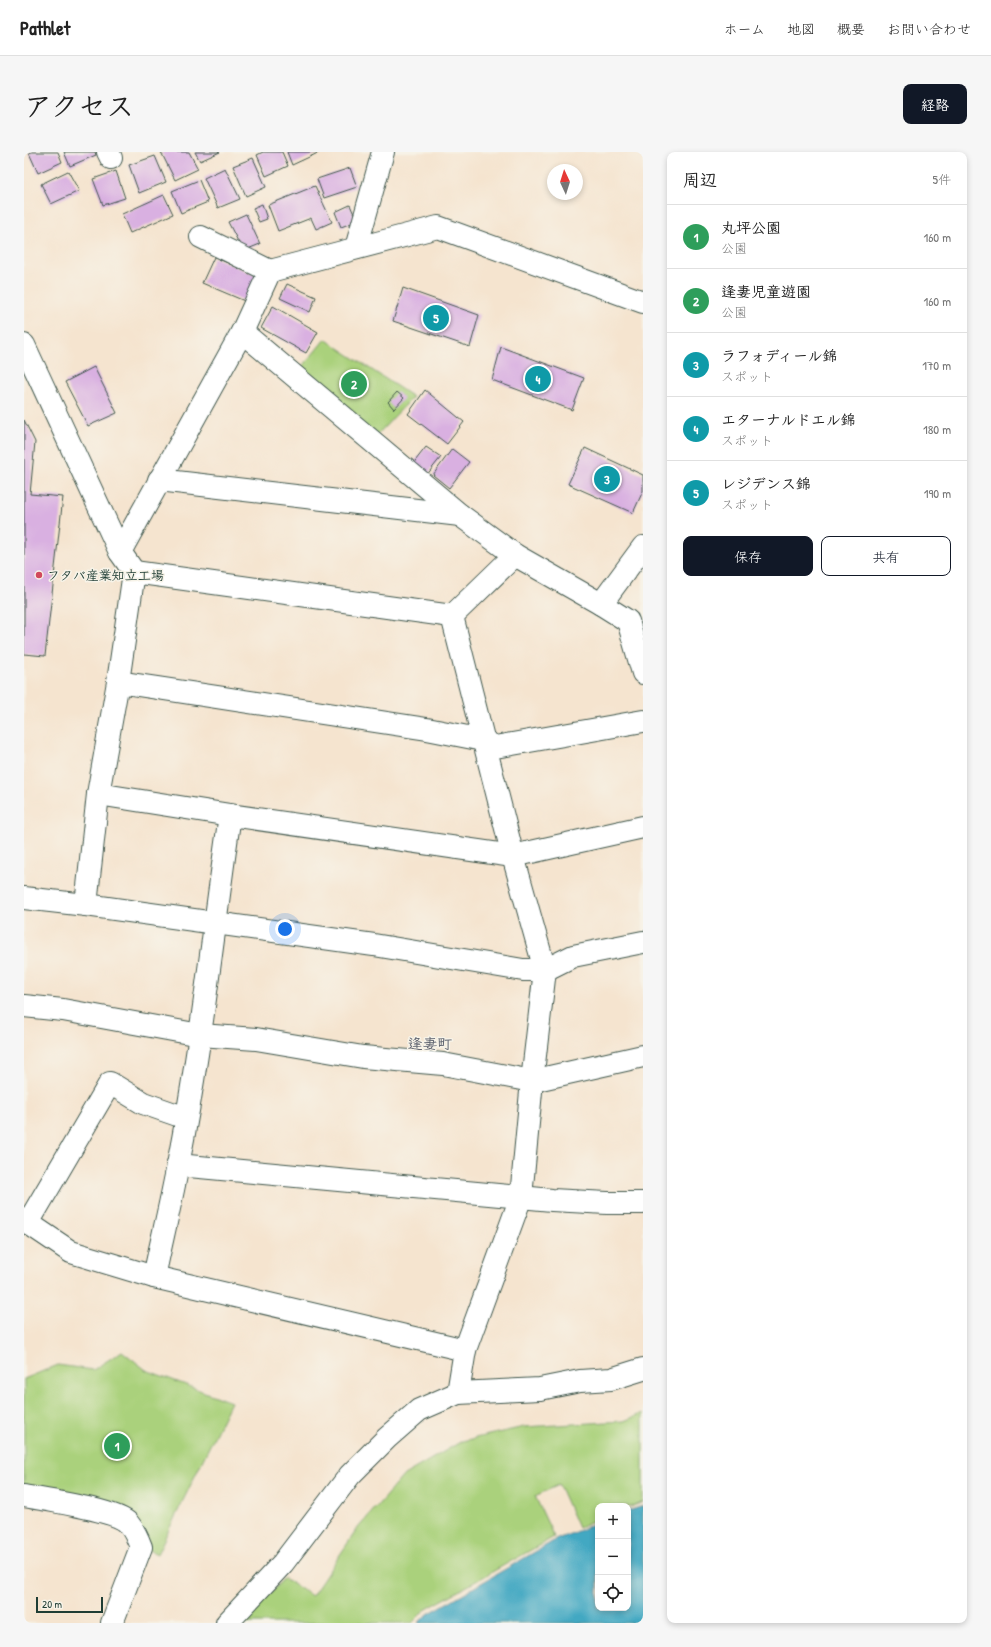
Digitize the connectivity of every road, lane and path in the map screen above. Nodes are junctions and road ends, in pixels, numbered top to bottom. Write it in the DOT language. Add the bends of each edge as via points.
graph roads {
  1 [pos="384,152"];
  2 [pos="201,237"];
  3 [pos="356,248"];
  4 [pos="270,271"];
  5 [pos="643,302"];
  6 [pos="242,332"];
  7 [pos="24,345"];
  8 [pos="159,480"];
  9 [pos="460,515"];
  10 [pos="643,547"];
  11 [pos="120,552"];
  12 [pos="515,555"];
  13 [pos="134,572"];
  14 [pos="601,604"];
  15 [pos="452,616"];
  16 [pos="643,673"];
  17 [pos="118,682"];
  18 [pos="643,721"];
  19 [pos="483,740"];
  20 [pos="98,794"];
  21 [pos="230,815"];
  22 [pos="643,827"];
  23 [pos="513,856"];
  24 [pos="24,898"];
  25 [pos="86,905"];
  26 [pos="214,923"];
  27 [pos="643,942"];
  28 [pos="545,970"];
  29 [pos="24,1006"];
  30 [pos="200,1035"];
  31 [pos="643,1056"];
  32 [pos="532,1081"];
  33 [pos="186,1118"];
  34 [pos="178,1165"];
  35 [pos="521,1197"];
  36 [pos="643,1203"];
  37 [pos="154,1277"];
  38 [pos="466,1350"];
  39 [pos="643,1369"];
  40 [pos="458,1393"];
  41 [pos="24,1496"];
  42 [pos="112,1623"];
  43 [pos="226,1623"];
  1 -- 3 [label="street"];
  2 -- 4 [label="street"];
  3 -- 4 [label="street"];
  3 -- 5 [label="street" via="438,227"];
  4 -- 6 [label="street"];
  6 -- 8 [label="street"];
  6 -- 9 [label="street"];
  7 -- 11 [label="street"];
  8 -- 9 [label="street"];
  8 -- 11 [label="street"];
  9 -- 12 [label="street"];
  10 -- 14 [label="street"];
  11 -- 13 [label="street"];
  12 -- 14 [label="street"];
  12 -- 15 [label="street"];
  13 -- 15 [label="street"];
  13 -- 17 [label="street"];
  14 -- 16 [label="street" via="628,621"];
  15 -- 19 [label="street"];
  17 -- 19 [label="street" via="427,729"];
  17 -- 20 [label="street"];
  18 -- 19 [label="street" via="495,746"];
  19 -- 23 [label="street"];
  20 -- 21 [label="street"];
  20 -- 25 [label="street"];
  21 -- 23 [label="street"];
  21 -- 26 [label="street"];
  22 -- 23 [label="street"];
  23 -- 28 [label="street"];
  24 -- 25 [label="street"];
  25 -- 26 [label="street"];
  26 -- 28 [label="street" via="374,945 523,970"];
  26 -- 30 [label="street"];
  27 -- 28 [label="street" via="573,956"];
  28 -- 32 [label="street"];
  29 -- 30 [label="street" via="63,1010"];
  30 -- 32 [label="street" via="256,1039 363,1057 443,1064"];
  30 -- 33 [label="street"];
  31 -- 32 [label="street"];
  32 -- 35 [label="street"];
  33 -- 34 [label="street"];
  33 -- 37 [label="street" via="144,1102 110,1083 28,1223 71,1252"];
  34 -- 35 [label="street"];
  34 -- 37 [label="street"];
  35 -- 36 [label="street"];
  35 -- 38 [label="street"];
  37 -- 38 [label="street"];
  38 -- 40 [label="street"];
  39 -- 40 [label="street" via="610,1379 580,1381 540,1389"];
  40 -- 43 [label="street" via="419,1410 387,1438 350,1475 283,1563"];
  41 -- 42 [label="street" via="92,1509 127,1522 136,1534 141,1547"];
}
